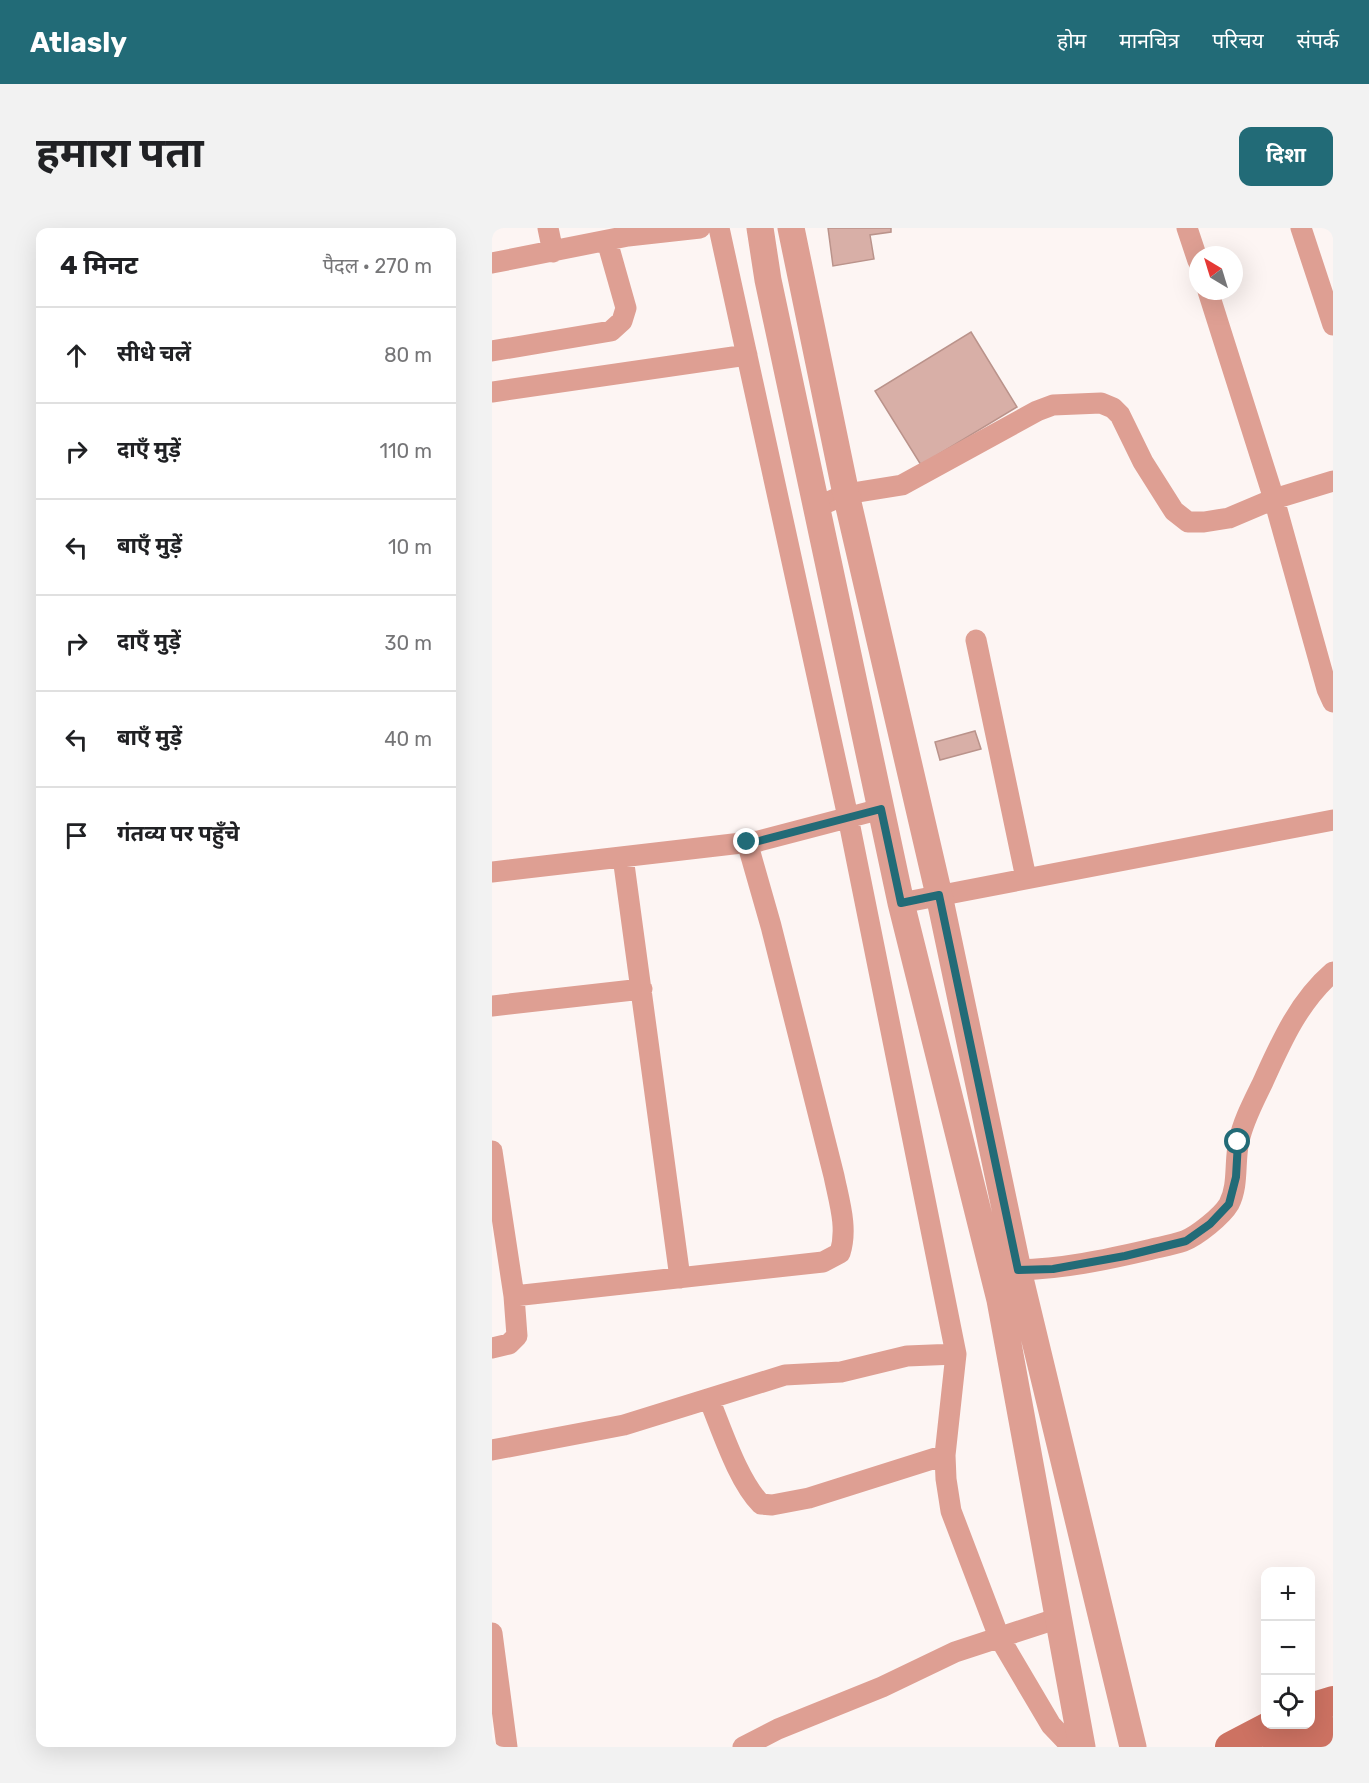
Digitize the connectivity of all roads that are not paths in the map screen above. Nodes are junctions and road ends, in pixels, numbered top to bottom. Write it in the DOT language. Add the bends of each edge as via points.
graph roads {
  1 [pos="548,228"];
  2 [pos="700,228"];
  3 [pos="719,228"];
  4 [pos="760,228"];
  5 [pos="791,228"];
  6 [pos="1187,228"];
  7 [pos="1301,228"];
  8 [pos="607,241"];
  9 [pos="1193,246"];
  10 [pos="553,252"];
  11 [pos="492,263"];
  12 [pos="1211,300"];
  13 [pos="1333,325"];
  14 [pos="492,351"];
  15 [pos="747,355"];
  16 [pos="492,393"];
  17 [pos="1333,481"];
  18 [pos="846,494"];
  19 [pos="1274,499"];
  20 [pos="817,507"];
  21 [pos="976,640"];
  22 [pos="1331,692"];
  23 [pos="881,809"];
  24 [pos="848,818"];
  25 [pos="1332,822"];
  26 [pos="747,842"];
  27 [pos="623,857"];
  28 [pos="492,872"];
  29 [pos="1026,878"];
  30 [pos="939,895"];
  31 [pos="901,903"];
  32 [pos="1333,972"];
  33 [pos="642,989"];
  34 [pos="492,1006"];
  35 [pos="492,1151"];
  36 [pos="1018,1270"];
  37 [pos="680,1278"];
  38 [pos="514,1296"];
  39 [pos="492,1348"];
  40 [pos="956,1353"];
  41 [pos="709,1399"];
  42 [pos="492,1450"];
  43 [pos="945,1455"];
  44 [pos="1059,1618"];
  45 [pos="492,1633"];
  46 [pos="999,1637"];
  47 [pos="1333,1701"];
  48 [pos="1315,1707"];
  49 [pos="1266,1729"];
  50 [pos="1333,1732"];
  51 [pos="502,1739"];
  52 [pos="743,1747"];
  53 [pos="1072,1747"];
  54 [pos="1082,1747"];
  55 [pos="1133,1747"];
  56 [pos="1230,1747"];
  57 [pos="1278,1747"];
  1 -- 10 [label="street"];
  2 -- 8 [label="street"];
  3 -- 15 [label="street"];
  4 -- 20 [label="street"];
  5 -- 18 [label="street"];
  6 -- 9 [label="street"];
  7 -- 13 [label="street"];
  8 -- 10 [label="street"];
  8 -- 14 [label="street" via="626,308 622,321 611,331"];
  10 -- 11 [label="street"];
  12 -- 19 [label="street"];
  15 -- 16 [label="street"];
  15 -- 24 [label="street"];
  17 -- 19 [label="street"];
  18 -- 19 [label="street" via="902,485 1053,405 1101,403 1120,415 1174,511 1188,522 1229,518"];
  18 -- 20 [label="street"];
  18 -- 30 [label="street"];
  19 -- 22 [label="street"];
  20 -- 23 [label="street"];
  21 -- 29 [label="street"];
  23 -- 24 [label="street"];
  23 -- 31 [label="street"];
  24 -- 26 [label="street"];
  24 -- 40 [label="street"];
  25 -- 29 [label="street"];
  26 -- 27 [label="street"];
  26 -- 37 [label="street" via="810,1076 842,1216 844,1241 840,1253 823,1262"];
  27 -- 28 [label="street"];
  27 -- 33 [label="street"];
  29 -- 30 [label="street"];
  30 -- 31 [label="street"];
  30 -- 36 [label="street"];
  31 -- 44 [label="street" via="1000,1300"];
  32 -- 36 [label="street" via="1295,1017 1279,1047 1238,1142 1236,1177 1229,1204 1210,1224 1186,1241 1125,1256 1053,1269"];
  33 -- 34 [label="street"];
  33 -- 37 [label="street"];
  35 -- 38 [label="street"];
  36 -- 55 [label="street"];
  37 -- 38 [label="street"];
  38 -- 39 [label="street" via="517,1335 509,1344"];
  40 -- 41 [label="street" via="907,1356 841,1372 785,1375"];
  40 -- 43 [label="street"];
  41 -- 42 [label="street" via="614,1427"];
  41 -- 43 [label="street" via="743,1479 761,1504 809,1498"];
  43 -- 46 [label="street" via="951,1511"];
  44 -- 46 [label="street"];
  44 -- 54 [label="street"];
  45 -- 51 [label="street"];
  46 -- 52 [label="street" via="956,1652"];
  46 -- 53 [label="street" via="1051,1725"];
  47 -- 48 [label="main road"];
  49 -- 56 [label="main road"];
  50 -- 57 [label="main road"];
}
